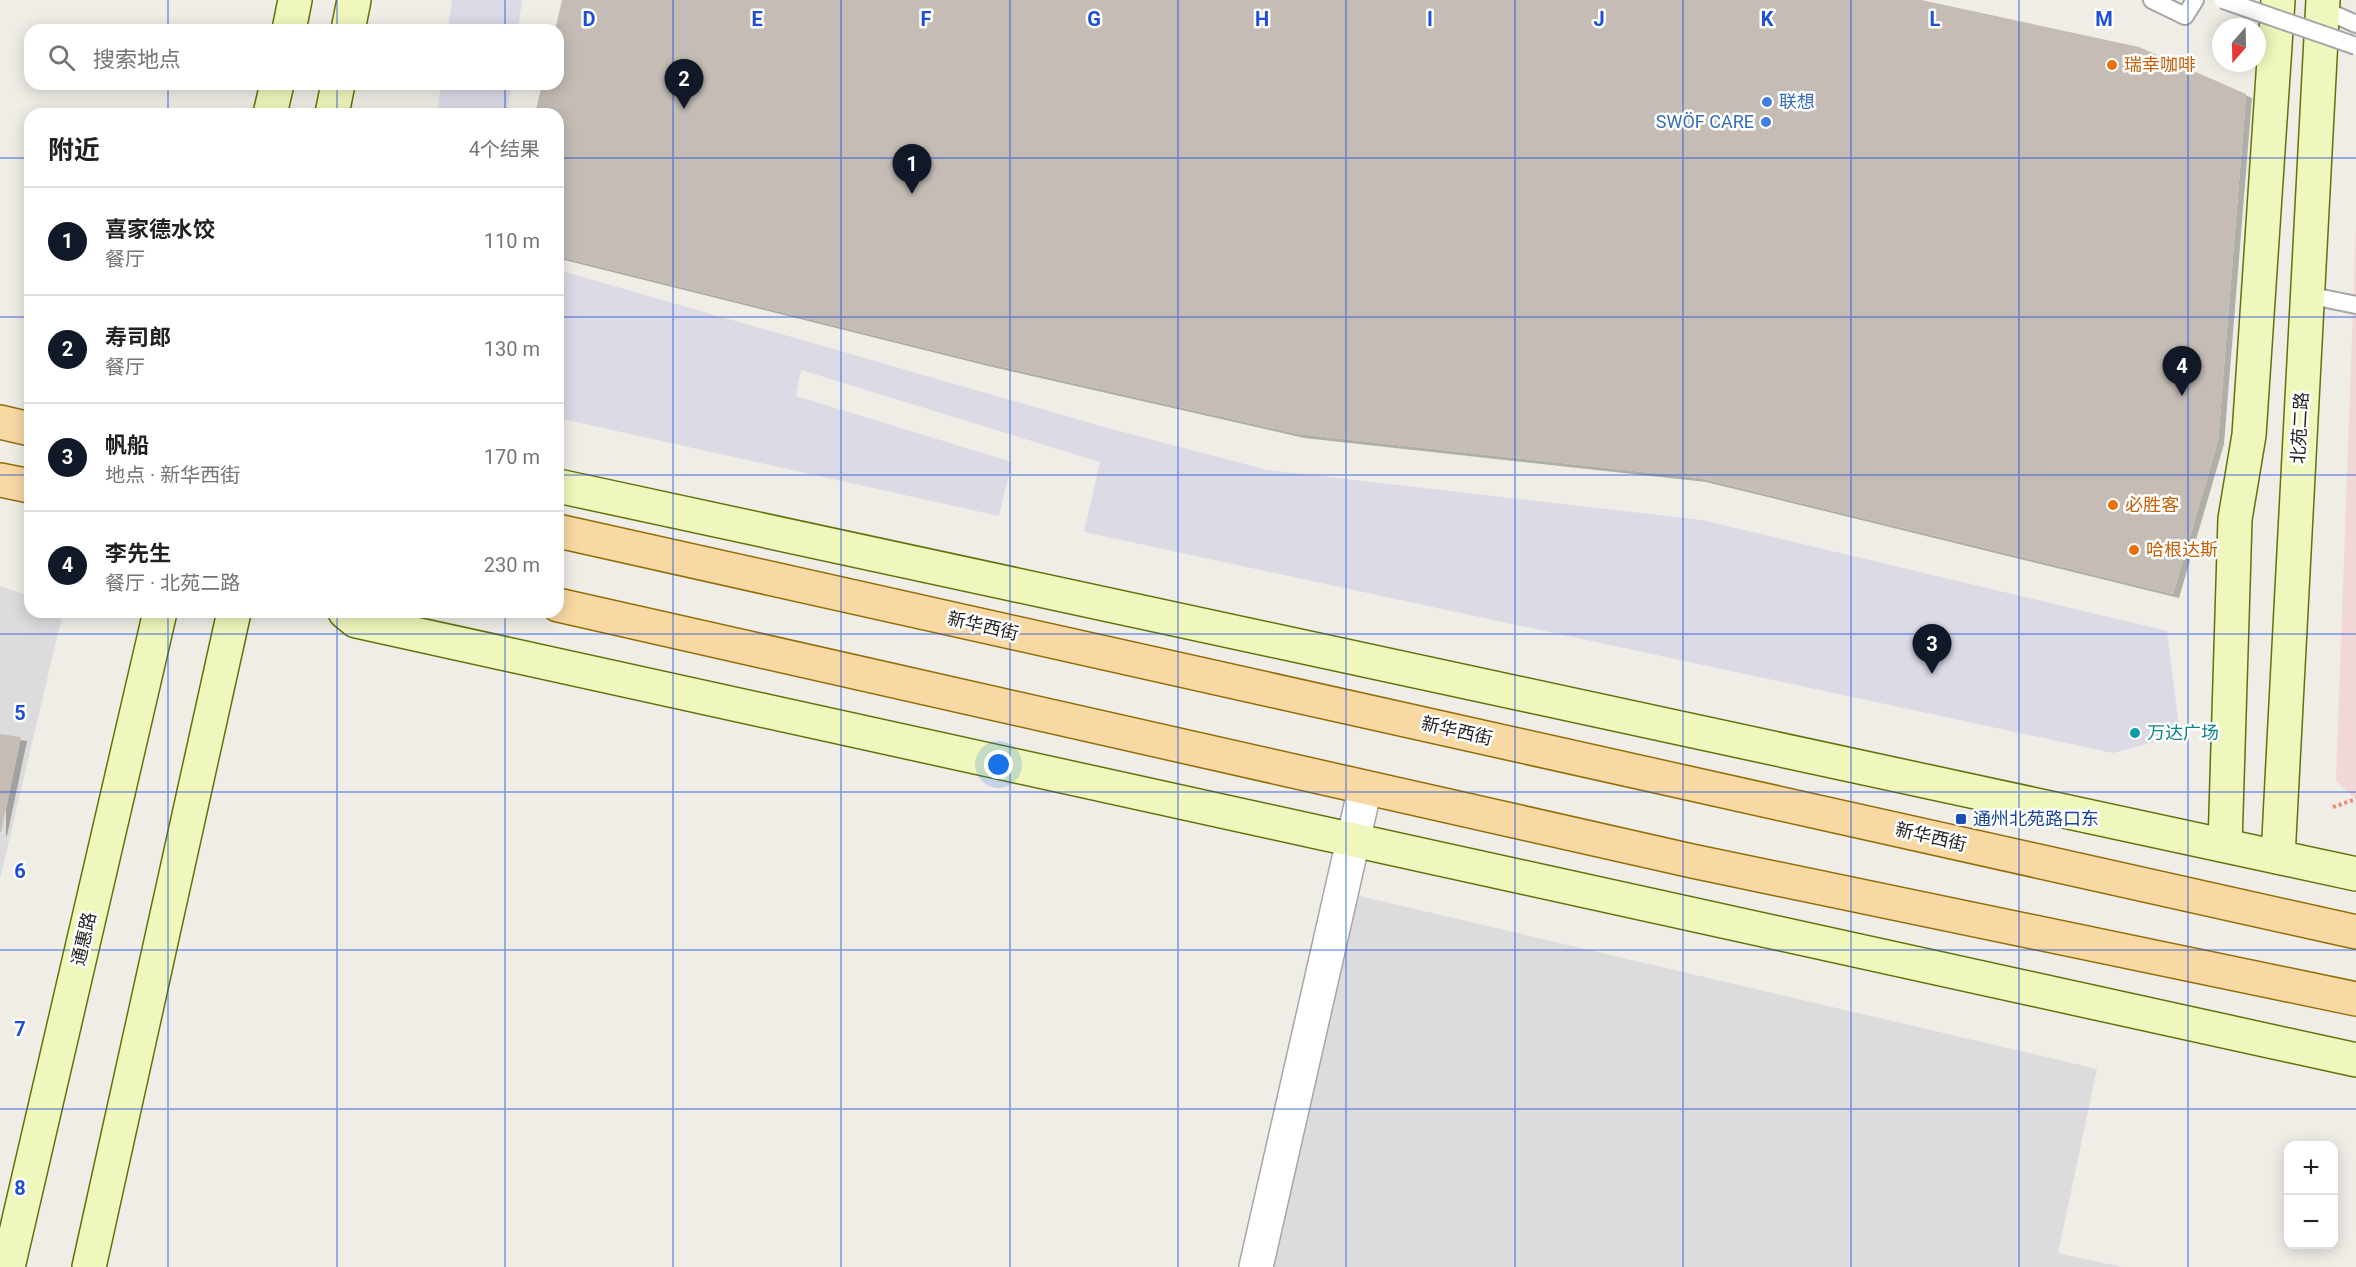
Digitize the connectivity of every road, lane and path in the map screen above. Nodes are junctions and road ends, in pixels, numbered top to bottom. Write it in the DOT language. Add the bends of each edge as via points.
graph roads {
  1 [pos="295,0"];
  2 [pos="354,0"];
  3 [pos="2152,0"];
  4 [pos="2195,0"];
  5 [pos="2223,0"];
  6 [pos="2278,0"];
  7 [pos="2322,4"];
  8 [pos="290,24"];
  9 [pos="349,24"];
  10 [pos="2356,24"];
  11 [pos="2356,46"];
  12 [pos="276,90"];
  13 [pos="337,90"];
  14 [pos="271,108"];
  15 [pos="333,108"];
  16 [pos="2307,295"];
  17 [pos="2356,305"];
  18 [pos="0,422"];
  19 [pos="24,428"];
  20 [pos="0,480"];
  21 [pos="24,485"];
  22 [pos="564,487"];
  23 [pos="564,532"];
  24 [pos="564,606"];
  25 [pos="159,618"];
  26 [pos="233,618"];
  27 [pos="352,618"];
  28 [pos="1365,788"];
  29 [pos="2356,799"];
  30 [pos="2333,807"];
  31 [pos="1353,840"];
  32 [pos="2225,845"];
  33 [pos="2278,857"];
  34 [pos="2356,874"];
  35 [pos="2356,932"];
  36 [pos="2356,999"];
  37 [pos="2356,1060"];
  38 [pos="9,1267"];
  39 [pos="89,1267"];
  40 [pos="1256,1267"];
  1 -- 8 [label="street"];
  2 -- 9 [label="street"];
  3 -- 4 [label="lane" via="2186,16"];
  5 -- 11 [label="lane, bridge"];
  6 -- 32 [label="street" via="2249,435 2235,519"];
  7 -- 10 [label="lane"];
  7 -- 16 [label="street, 北苑二路"];
  12 -- 14 [label="street"];
  13 -- 15 [label="street"];
  16 -- 17 [label="lane"];
  16 -- 33 [label="street, 北苑二路"];
  18 -- 19 [label="main road"];
  20 -- 21 [label="main road"];
  22 -- 32 [label="street"];
  23 -- 35 [label="main road, 新华西街"];
  24 -- 28 [label="main road"];
  25 -- 38 [label="street, 通惠路"];
  26 -- 39 [label="street"];
  27 -- 31 [label="street"];
  28 -- 31 [label="street"];
  28 -- 36 [label="main road" via="1692,861"];
  29 -- 30 [label="path"];
  31 -- 37 [label="street"];
  31 -- 40 [label="street"];
  32 -- 33 [label="street"];
  33 -- 34 [label="street"];
}
